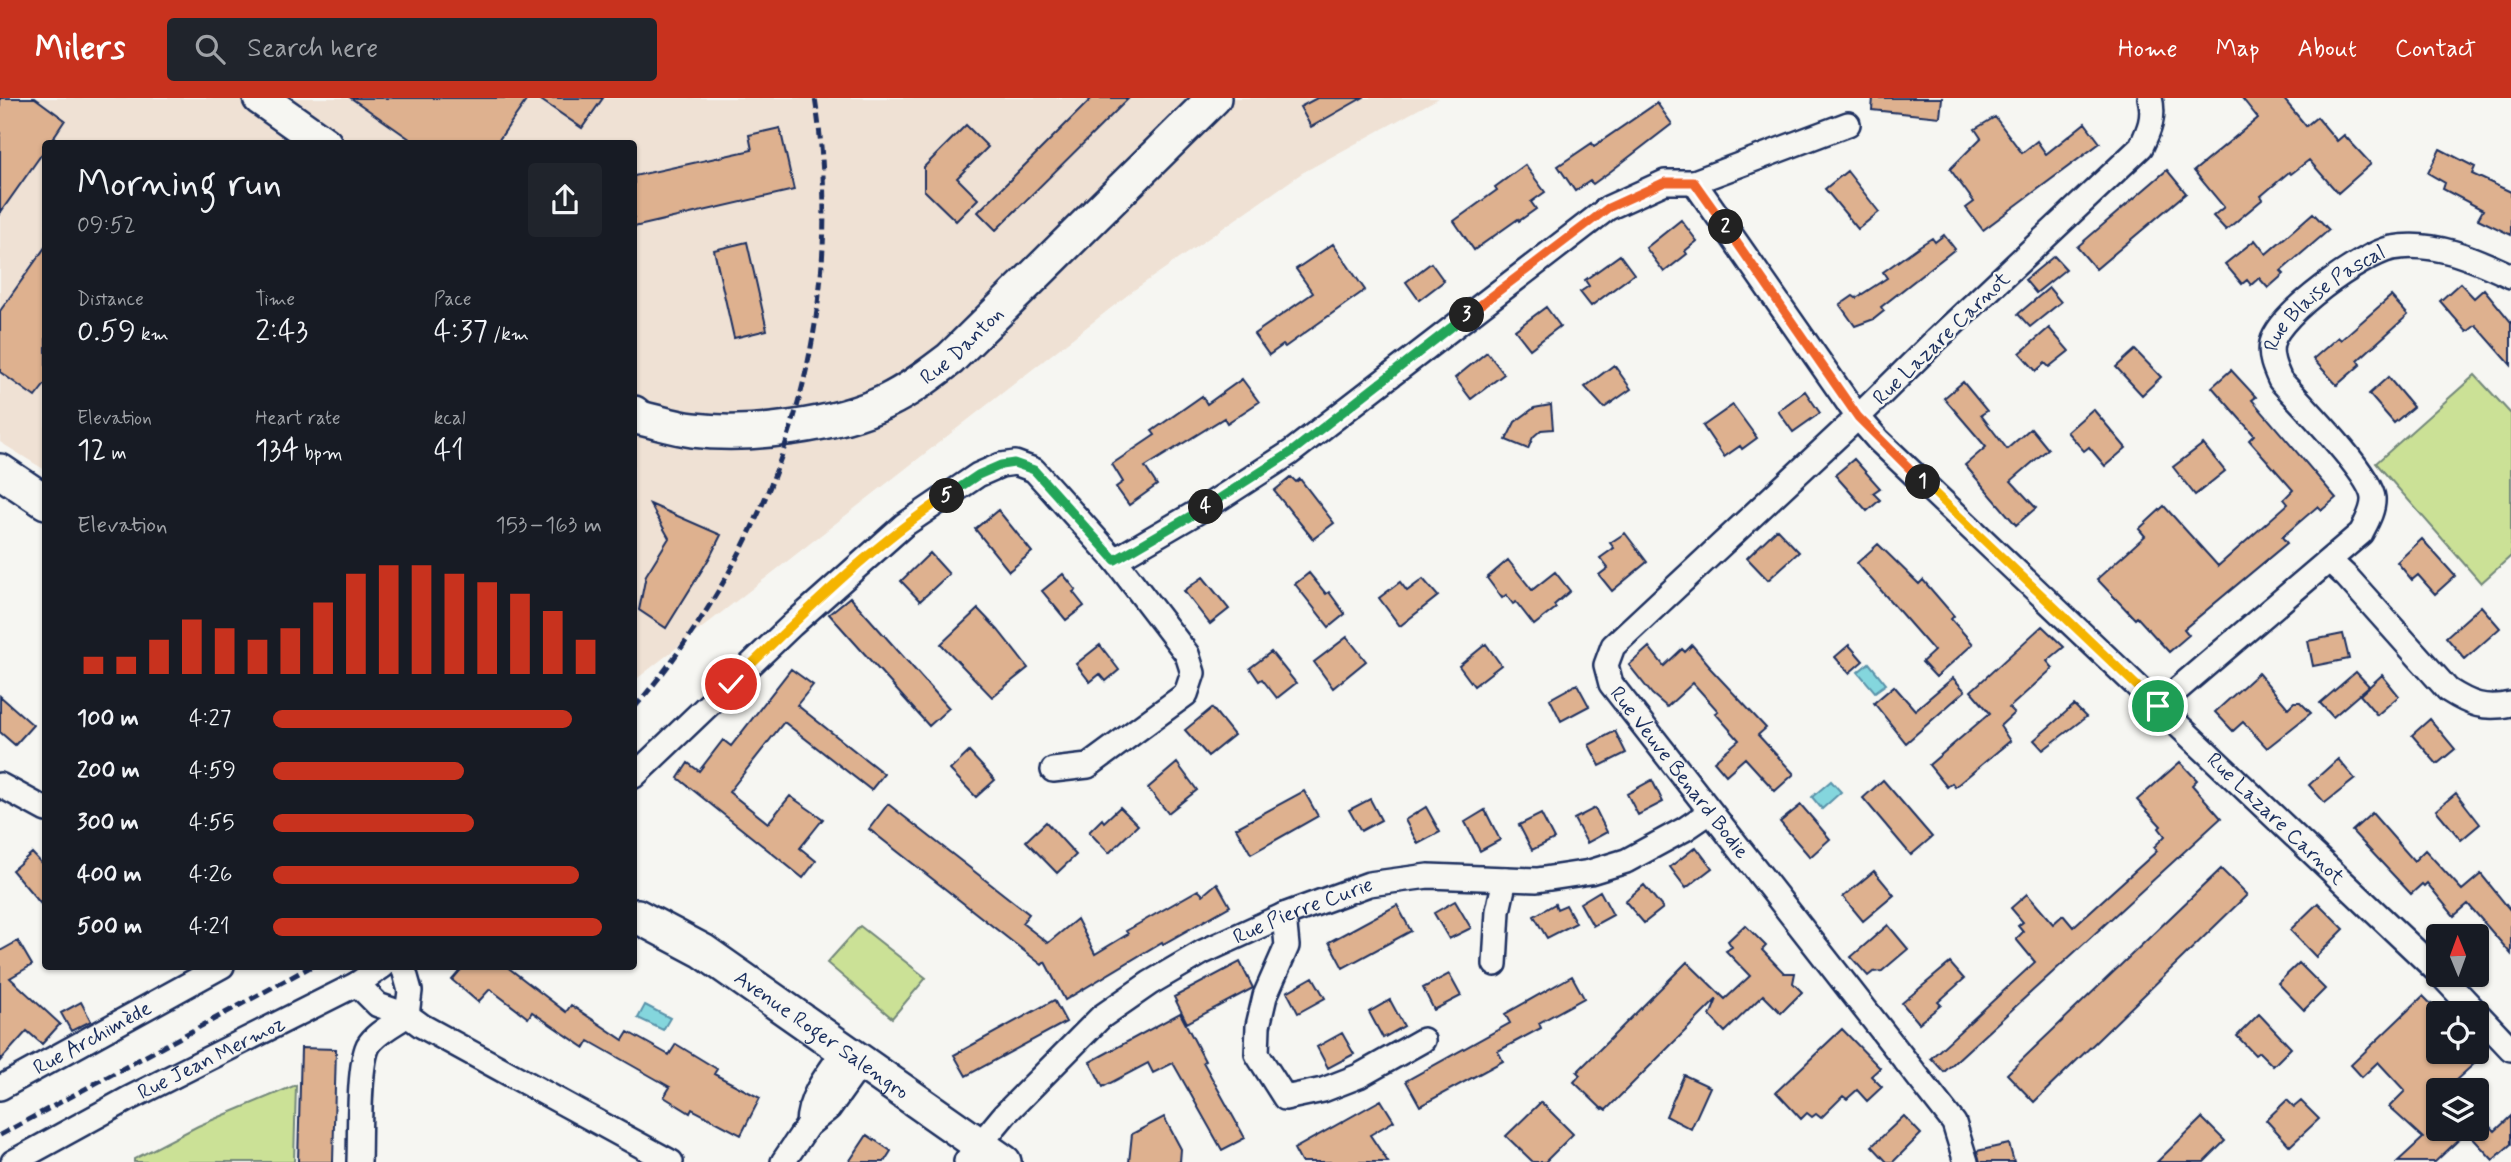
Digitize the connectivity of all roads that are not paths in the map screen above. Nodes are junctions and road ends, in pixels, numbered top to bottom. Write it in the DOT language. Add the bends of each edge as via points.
graph roads {
  1 [pos="260,98"];
  2 [pos="1214,98"];
  3 [pos="2150,98"];
  4 [pos="1848,124"];
  5 [pos="319,140"];
  6 [pos="1694,182"];
  7 [pos="2511,276"];
  8 [pos="637,416"];
  9 [pos="1858,417"];
  10 [pos="0,471"];
  11 [pos="42,499"];
  12 [pos="1115,560"];
  13 [pos="2330,561"];
  14 [pos="2511,704"];
  15 [pos="2158,706"];
  16 [pos="1053,769"];
  17 [pos="637,773"];
  18 [pos="0,785"];
  19 [pos="42,808"];
  20 [pos="1710,812"];
  21 [pos="1506,879"];
  22 [pos="1284,915"];
  23 [pos="637,917"];
  24 [pos="2426,961"];
  25 [pos="1495,964"];
  26 [pos="215,970"];
  27 [pos="377,970"];
  28 [pos="403,970"];
  29 [pos="357,984"];
  30 [pos="2452,987"];
  31 [pos="407,1015"];
  32 [pos="1423,1040"];
  33 [pos="2511,1049"];
  34 [pos="848,1065"];
  35 [pos="0,1088"];
  36 [pos="979,1157"];
  37 [pos="13,1162"];
  38 [pos="359,1162"];
  39 [pos="671,1162"];
  40 [pos="783,1162"];
  41 [pos="1966,1162"];
  1 -- 5 [label="street"];
  2 -- 8 [label="street, Rue Danton" via="950,359 888,401 834,420 754,431 692,430"];
  3 -- 9 [label="street, Rue Lazare Carnot" via="2150,128 2141,148"];
  4 -- 6 [label="street"];
  6 -- 9 [label="street"];
  6 -- 12 [label="street" via="1665,182 1608,208 1290,453"];
  7 -- 13 [label="street, Rue Blaise Pascal" via="2433,248 2393,248 2361,260 2329,281 2280,327 2272,344 2280,380 2363,475 2373,497 2361,533"];
  9 -- 15 [label="street, Rue Lazare Carnot"];
  9 -- 20 [label="street, Rue Veuve Benard Bodie" via="1613,646 1606,666 1611,684"];
  10 -- 11 [label="street"];
  12 -- 16 [label="street" via="1186,654 1193,673 1186,694 1088,766"];
  12 -- 17 [label="street" via="1034,470 1014,463 978,475 904,525"];
  13 -- 14 [label="street" via="2448,690 2469,703"];
  13 -- 15 [label="street, Rue Blaise Pascal"];
  15 -- 24 [label="street, Rue Lazare Carnot"];
  18 -- 19 [label="street"];
  20 -- 21 [label="street, Rue Pierre Curie" via="1626,861 1537,880"];
  20 -- 41 [label="street, Rue Veuve Benard Bodie" via="1954,1123"];
  21 -- 22 [label="street, Rue Pierre Curie" via="1428,876 1369,884"];
  21 -- 25 [label="street" via="1498,911"];
  22 -- 32 [label="street" via="1287,946 1265,996 1257,1054 1285,1098 1359,1076"];
  22 -- 36 [label="street, Rue Pierre Curie" via="1203,952 1101,1017 1006,1114"];
  23 -- 34 [label="street, Avenue Roger Salengro" via="693,967"];
  26 -- 35 [label="street, Rue Archimède"];
  27 -- 29 [label="street, Rue Jean Mermoz"];
  28 -- 31 [label="street" via="410,991"];
  29 -- 31 [label="street" via="378,1005"];
  29 -- 37 [label="street, Rue Jean Mermoz"];
  30 -- 33 [label="street, Rue Lazare Carnot"];
  31 -- 38 [label="street" via="368,1047"];
  31 -- 39 [label="street"];
  34 -- 36 [label="street, Avenue Roger Salengro"];
  34 -- 40 [label="street" via="808,1111 808,1125"];
}
